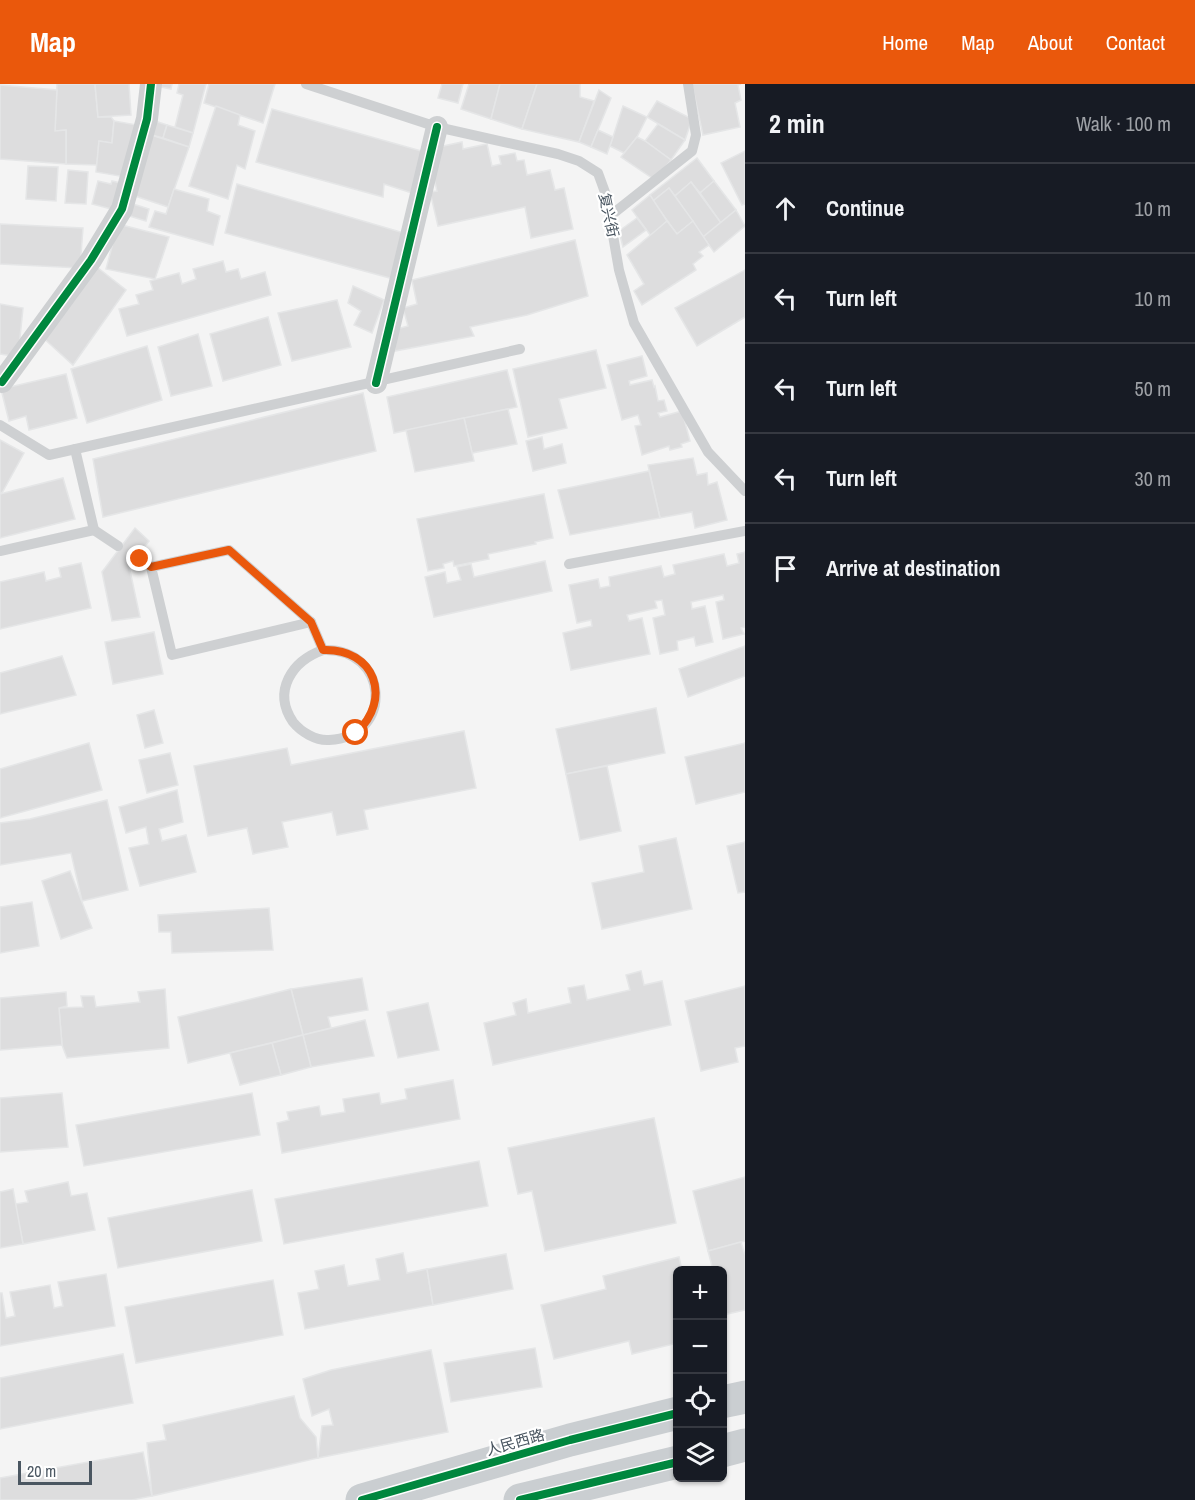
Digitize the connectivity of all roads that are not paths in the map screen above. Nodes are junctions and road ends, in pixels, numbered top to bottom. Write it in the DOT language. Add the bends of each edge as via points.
graph roads {
  1 [pos="151,84"];
  2 [pos="306,84"];
  3 [pos="688,84"];
  4 [pos="437,127"];
  5 [pos="610,216"];
  6 [pos="520,349"];
  7 [pos="2,382"];
  8 [pos="375,383"];
  9 [pos="0,425"];
  10 [pos="75,449"];
  11 [pos="745,491"];
  12 [pos="94,530"];
  13 [pos="745,531"];
  14 [pos="118,546"];
  15 [pos="0,551"];
  16 [pos="140,559"];
  17 [pos="569,564"];
  18 [pos="151,567"];
  19 [pos="311,622"];
  20 [pos="323,650"];
  21 [pos="745,1397"];
  22 [pos="727,1401"];
  23 [pos="673,1414"];
  24 [pos="745,1445"];
  25 [pos="727,1450"];
  26 [pos="673,1463"];
  27 [pos="362,1500"];
  28 [pos="520,1500"];
  1 -- 7 [label="street" via="147,119 122,209 91,260"];
  2 -- 4 [label="lane, 复兴街"];
  3 -- 5 [label="lane" via="696,135 692,152"];
  4 -- 5 [label="lane, 复兴街" via="579,161 598,173"];
  4 -- 8 [label="street"];
  5 -- 11 [label="lane, 复兴街" via="619,270 634,323 708,452"];
  6 -- 8 [label="lane"];
  8 -- 10 [label="lane"];
  9 -- 10 [label="lane" via="50,455"];
  10 -- 12 [label="lane"];
  12 -- 14 [label="lane"];
  12 -- 15 [label="lane"];
  13 -- 17 [label="lane"];
  16 -- 18 [label="lane"];
  18 -- 19 [label="lane" via="229,550"];
  18 -- 19 [label="lane" via="172,655"];
  19 -- 20 [label="lane"];
  20 -- 20 [label="lane" via="298,663 291,673 286,708 306,734 323,740 343,740 367,723 375,706 376,689 364,665 348,653"];
  21 -- 22 [label="main road"];
  23 -- 27 [label="main road, 人民西路"];
  24 -- 25 [label="main road"];
  26 -- 28 [label="main road"];
}
